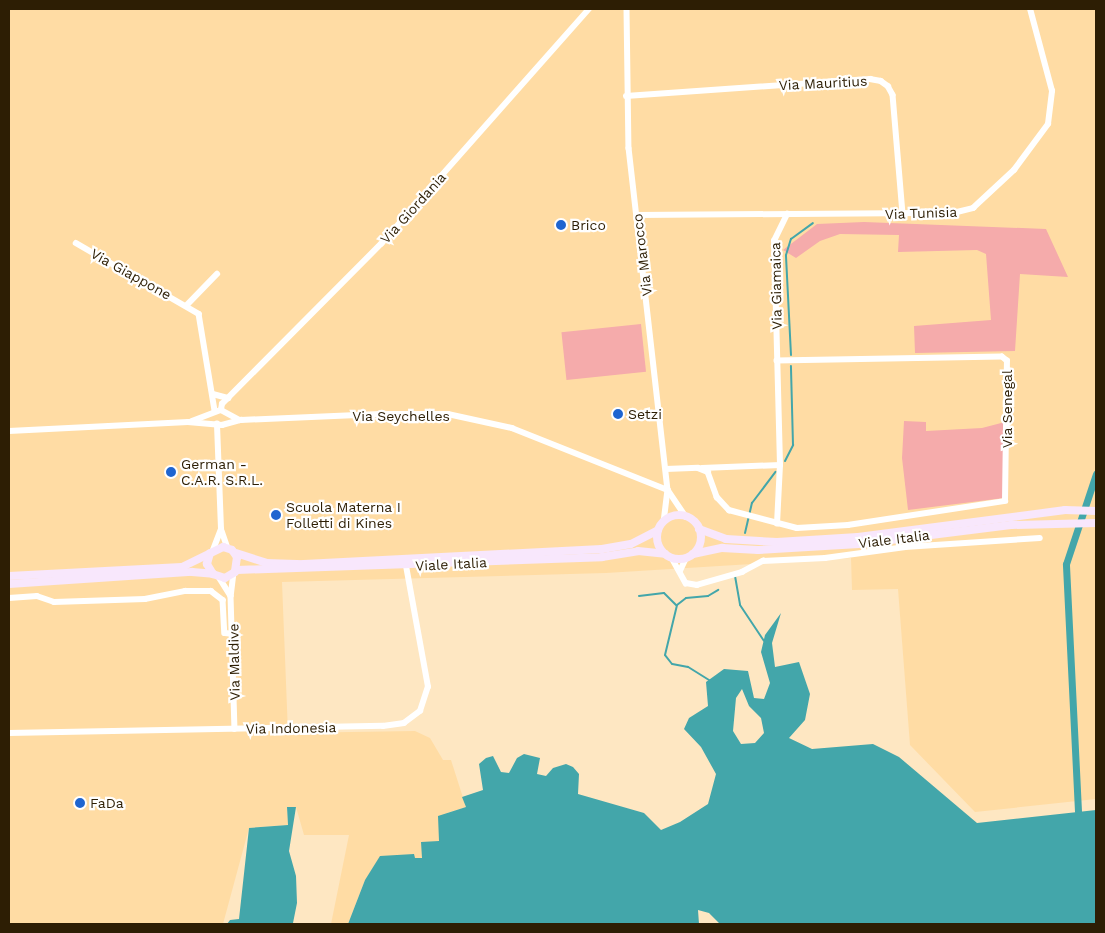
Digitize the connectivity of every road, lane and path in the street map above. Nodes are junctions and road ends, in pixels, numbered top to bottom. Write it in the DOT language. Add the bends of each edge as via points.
graph roads {
  1 [pos="589,9"];
  2 [pos="627,9"];
  3 [pos="632,9"];
  4 [pos="1030,9"];
  5 [pos="626,19"];
  6 [pos="626,96"];
  7 [pos="637,214"];
  8 [pos="787,214"];
  9 [pos="903,214"];
  10 [pos="76,243"];
  11 [pos="217,274"];
  12 [pos="187,304"];
  13 [pos="777,361"];
  14 [pos="213,394"];
  15 [pos="228,398"];
  16 [pos="220,412"];
  17 [pos="241,420"];
  18 [pos="188,422"];
  19 [pos="219,424"];
  20 [pos="9,431"];
  21 [pos="780,465"];
  22 [pos="698,468"];
  23 [pos="666,469"];
  24 [pos="668,490"];
  25 [pos="1096,511"];
  26 [pos="686,517"];
  27 [pos="664,521"];
  28 [pos="1094,523"];
  29 [pos="777,524"];
  30 [pos="221,528"];
  31 [pos="699,529"];
  32 [pos="658,530"];
  33 [pos="1040,538"];
  34 [pos="228,548"];
  35 [pos="212,552"];
  36 [pos="236,553"];
  37 [pos="668,556"];
  38 [pos="690,556"];
  39 [pos="406,566"];
  40 [pos="680,570"];
  41 [pos="235,572"];
  42 [pos="9,576"];
  43 [pos="216,576"];
  44 [pos="9,584"];
  45 [pos="231,596"];
  46 [pos="9,598"];
  47 [pos="234,634"];
  48 [pos="235,729"];
  49 [pos="9,733"];
  1 -- 15 [label="street, Via Giordania" via="381,244"];
  2 -- 5 [label="street, Via Marocco"];
  3 -- 5 [label="street"];
  4 -- 9 [label="street, Via Tunisia" via="1052,91 1048,124 1014,170 973,208 953,213"];
  5 -- 6 [label="street, Via Marocco"];
  6 -- 7 [label="street, Via Marocco"];
  6 -- 9 [label="street, Via Mauritius" via="870,79 881,81 893,95"];
  7 -- 8 [label="street, Via Tunisia"];
  7 -- 23 [label="street, Via Marocco"];
  8 -- 9 [label="street, Via Tunisia"];
  8 -- 13 [label="street, Via Giamaica" via="774,241"];
  10 -- 12 [label="street, Via Giappone"];
  11 -- 12 [label="street, Via Giappone"];
  12 -- 14 [label="street, Via Giappone" via="199,314"];
  13 -- 21 [label="street"];
  13 -- 29 [label="street, Via Senegal" via="1002,357 1007,361 1008,464 1006,495 1000,504 826,527 797,528"];
  14 -- 15 [label="street"];
  14 -- 16 [label="street, Via Giappone"];
  15 -- 16 [label="street, Via Giordania"];
  16 -- 17 [label="street, Via Seychelles"];
  16 -- 18 [label="street, Via Seychelles"];
  16 -- 19 [label="street"];
  16 -- 19 [label="street, Via Giordania"];
  17 -- 19 [label="street, Via Seychelles"];
  17 -- 24 [label="street, Via Seychelles" via="423,413 468,417 512,428"];
  18 -- 19 [label="street, Via Seychelles"];
  18 -- 20 [label="street, Via Seychelles"];
  19 -- 30 [label="street"];
  21 -- 22 [label="street"];
  21 -- 29 [label="street"];
  22 -- 23 [label="street"];
  22 -- 29 [label="street, Via Senegal" via="712,476 722,504"];
  23 -- 24 [label="street, Via Marocco"];
  24 -- 26 [label="street, Via Marocco"];
  24 -- 27 [label="street, Via Marocco"];
  25 -- 31 [label="main road, Viale Italia" via="1065,510 858,537 785,541 726,540"];
  26 -- 27 [label="main road" via="675,516"];
  26 -- 31 [label="main road"];
  27 -- 32 [label="main road"];
  28 -- 38 [label="main road, Viale Italia" via="1063,522 859,544 758,550 722,548"];
  30 -- 34 [label="street"];
  30 -- 35 [label="street"];
  31 -- 38 [label="main road" via="700,543"];
  32 -- 36 [label="main road, Viale Italia" via="631,544 592,549 304,564 266,563"];
  32 -- 37 [label="main road" via="658,543"];
  33 -- 40 [label="street" via="925,545 825,558 762,561 736,574 697,585 686,583"];
  34 -- 35 [label="main road"];
  34 -- 36 [label="main road"];
  35 -- 42 [label="main road" via="182,567"];
  35 -- 43 [label="main road" via="208,564"];
  36 -- 41 [label="main road"];
  37 -- 38 [label="main road"];
  37 -- 39 [label="main road, Viale Italia" via="638,551 602,557"];
  37 -- 40 [label="street"];
  38 -- 40 [label="street"];
  39 -- 41 [label="main road, Viale Italia"];
  39 -- 48 [label="street, Via Indonesia" via="428,687 425,703 414,717 383,726"];
  41 -- 43 [label="main road"];
  41 -- 45 [label="street, Via Maldive"];
  43 -- 44 [label="main road" via="192,572"];
  43 -- 45 [label="street, Via Maldive"];
  45 -- 47 [label="street, Via Maldive"];
  46 -- 47 [label="street" via="37,596 54,602 145,600 185,590 216,592 223,600 225,633"];
  47 -- 48 [label="street, Via Maldive"];
  48 -- 49 [label="street, Via Indonesia"];
}
